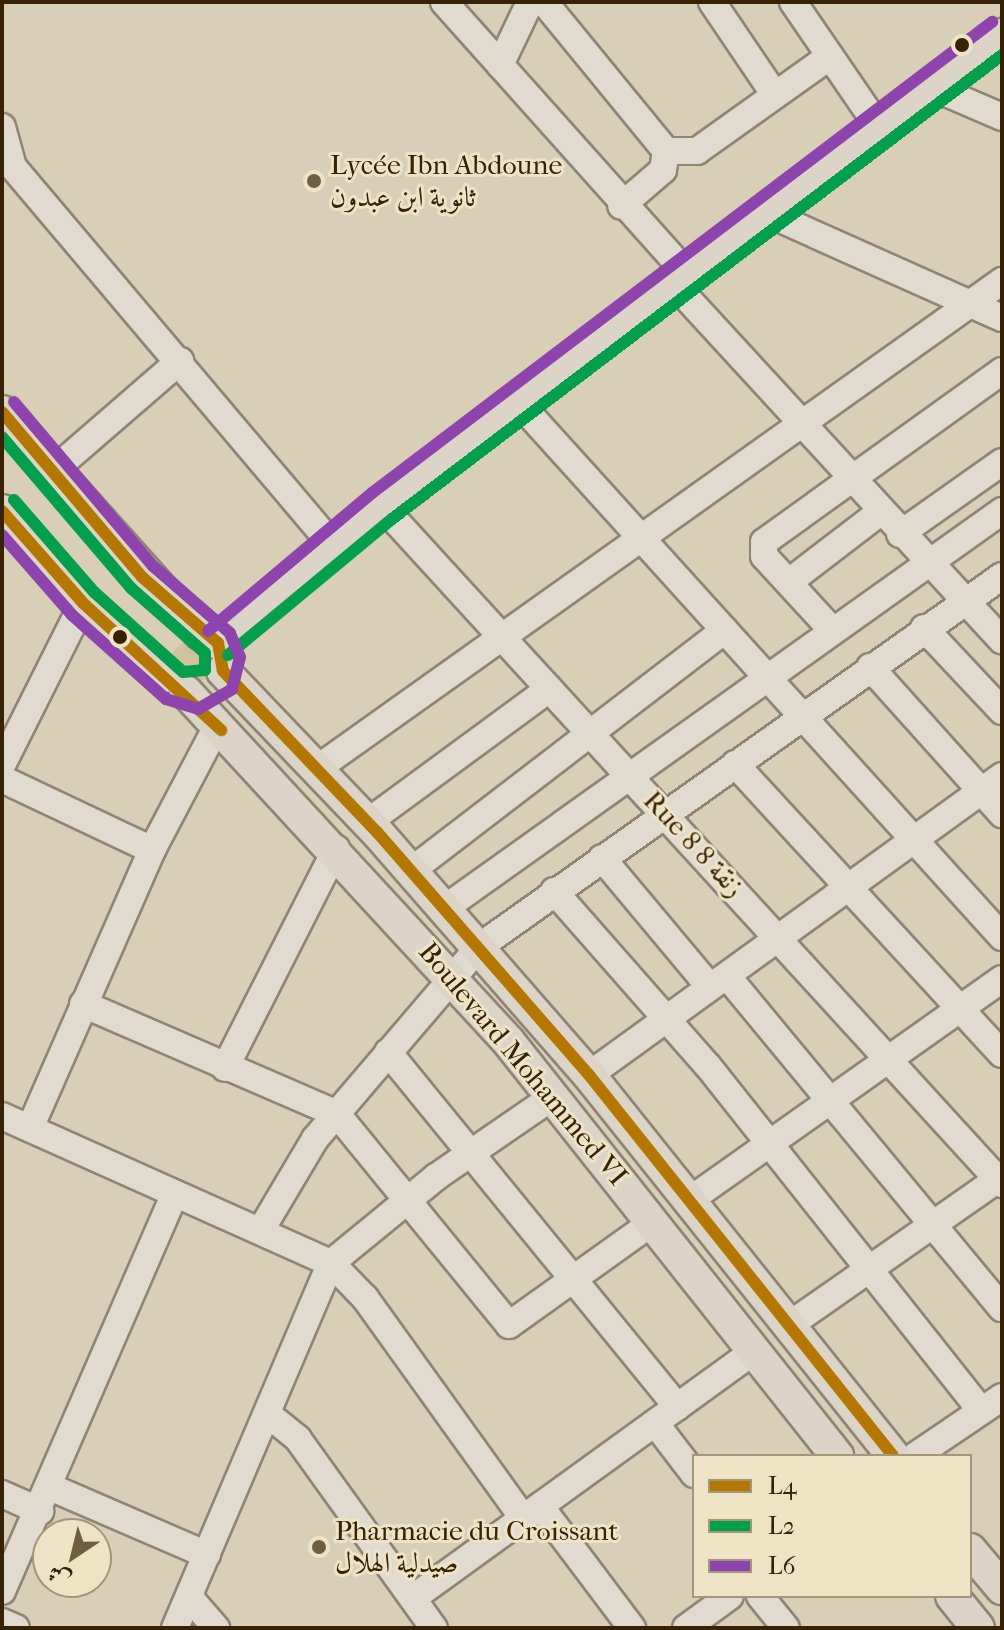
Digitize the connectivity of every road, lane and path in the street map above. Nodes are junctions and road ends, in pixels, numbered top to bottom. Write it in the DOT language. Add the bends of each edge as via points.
graph roads {
  1 [pos="444,2"];
  2 [pos="530,2"];
  3 [pos="544,2"];
  4 [pos="712,2"];
  5 [pos="793,2"];
  6 [pos="1002,35"];
  7 [pos="830,56"];
  8 [pos="500,65"];
  9 [pos="932,87"];
  10 [pos="775,95"];
  11 [pos="1002,117"];
  12 [pos="878,126"];
  13 [pos="2,127"];
  14 [pos="666,151"];
  15 [pos="7,172"];
  16 [pos="621,206"];
  17 [pos="767,213"];
  18 [pos="682,280"];
  19 [pos="1002,281"];
  20 [pos="971,303"];
  21 [pos="1002,318"];
  22 [pos="180,361"];
  23 [pos="1002,371"];
  24 [pos="519,403"];
  25 [pos="2,412"];
  26 [pos="798,425"];
  27 [pos="1002,462"];
  28 [pos="54,470"];
  29 [pos="849,479"];
  30 [pos="382,506"];
  31 [pos="2,511"];
  32 [pos="1002,511"];
  33 [pos="879,513"];
  34 [pos="900,534"];
  35 [pos="640,537"];
  36 [pos="333,545"];
  37 [pos="929,563"];
  38 [pos="1002,576"];
  39 [pos="789,582"];
  40 [pos="966,601"];
  41 [pos="83,603"];
  42 [pos="924,628"];
  43 [pos="725,630"];
  44 [pos="832,630"];
  45 [pos="501,638"];
  46 [pos="1002,641"];
  47 [pos="214,649"];
  48 [pos="870,667"];
  49 [pos="768,677"];
  50 [pos="177,684"];
  51 [pos="549,689"];
  52 [pos="1002,711"];
  53 [pos="803,717"];
  54 [pos="217,726"];
  55 [pos="594,736"];
  56 [pos="735,764"];
  57 [pos="2,765"];
  58 [pos="318,768"];
  59 [pos="629,774"];
  60 [pos="2,779"];
  61 [pos="992,784"];
  62 [pos="667,814"];
  63 [pos="1002,814"];
  64 [pos="368,822"];
  65 [pos="914,839"];
  66 [pos="336,849"];
  67 [pos="152,850"];
  68 [pos="602,858"];
  69 [pos="412,870"];
  70 [pos="848,887"];
  71 [pos="554,891"];
  72 [pos="445,908"];
  73 [pos="780,937"];
  74 [pos="1002,937"];
  75 [pos="479,947"];
  76 [pos="450,976"];
  77 [pos="1002,979"];
  78 [pos="718,981"];
  79 [pos="83,1004"];
  80 [pos="959,1007"];
  81 [pos="668,1018"];
  82 [pos="388,1052"];
  83 [pos="1002,1054"];
  84 [pos="889,1058"];
  85 [pos="225,1068"];
  86 [pos="589,1075"];
  87 [pos="554,1096"];
  88 [pos="832,1101"];
  89 [pos="337,1114"];
  90 [pos="2,1116"];
  91 [pos="30,1128"];
  92 [pos="770,1145"];
  93 [pos="473,1150"];
  94 [pos="1000,1180"];
  95 [pos="175,1194"];
  96 [pos="409,1198"];
  97 [pos="687,1202"];
  98 [pos="653,1222"];
  99 [pos="932,1226"];
  100 [pos="261,1230"];
  101 [pos="331,1263"];
  102 [pos="873,1269"];
  103 [pos="577,1277"];
  104 [pos="1002,1308"];
  105 [pos="788,1326"];
  106 [pos="755,1350"];
  107 [pos="991,1404"];
  108 [pos="678,1407"];
  109 [pos="270,1416"];
  110 [pos="655,1423"];
  111 [pos="835,1454"];
  112 [pos="891,1454"];
  113 [pos="918,1454"];
  114 [pos="692,1471"];
  115 [pos="50,1487"];
  116 [pos="2,1494"];
  117 [pos="40,1511"];
  118 [pos="532,1512"];
  119 [pos="972,1552"];
  120 [pos="207,1555"];
  121 [pos="1002,1588"];
  122 [pos="2,1591"];
  123 [pos="190,1598"];
  124 [pos="413,1598"];
  125 [pos="727,1598"];
  126 [pos="762,1598"];
  127 [pos="954,1598"];
  128 [pos="2,1622"];
  129 [pos="16,1628"];
  130 [pos="175,1628"];
  131 [pos="216,1628"];
  132 [pos="434,1628"];
  133 [pos="632,1628"];
  134 [pos="686,1628"];
  135 [pos="786,1628"];
  136 [pos="978,1628"];
  1 -- 8 [label="street"];
  2 -- 8 [label="street"];
  3 -- 14 [label="street"];
  4 -- 10 [label="street"];
  5 -- 7 [label="street"];
  6 -- 9 [label="main road"];
  7 -- 10 [label="street"];
  7 -- 12 [label="street"];
  8 -- 16 [label="street"];
  9 -- 11 [label="street"];
  9 -- 12 [label="main road"];
  10 -- 14 [label="street" via="697,151"];
  12 -- 17 [label="main road"];
  13 -- 15 [label="street"];
  14 -- 16 [label="street" via="663,170"];
  15 -- 22 [label="street"];
  16 -- 18 [label="street"];
  17 -- 18 [label="main road"];
  17 -- 20 [label="street"];
  18 -- 24 [label="main road"];
  18 -- 26 [label="street"];
  19 -- 20 [label="street"];
  20 -- 21 [label="street"];
  20 -- 26 [label="street"];
  22 -- 28 [label="street"];
  22 -- 36 [label="street"];
  23 -- 29 [label="street"];
  24 -- 30 [label="main road"];
  24 -- 35 [label="street"];
  25 -- 28 [label="main road, Boulevard Mohammed VI"];
  26 -- 29 [label="street"];
  26 -- 35 [label="street"];
  27 -- 34 [label="street"];
  28 -- 47 [label="main road, Boulevard Mohammed VI"];
  29 -- 33 [label="street"];
  29 -- 39 [label="street" via="764,542 764,556"];
  30 -- 36 [label="main road"];
  30 -- 45 [label="street, Rue 8 8 زنقة"];
  31 -- 41 [label="main road, Boulevard Mohammed VI"];
  32 -- 37 [label="street"];
  33 -- 34 [label="street"];
  33 -- 39 [label="street"];
  34 -- 37 [label="street"];
  35 -- 43 [label="street"];
  35 -- 45 [label="street"];
  36 -- 47 [label="main road"];
  37 -- 40 [label="street"];
  37 -- 44 [label="street"];
  38 -- 40 [label="street"];
  39 -- 44 [label="street"];
  40 -- 42 [label="street"];
  40 -- 46 [label="street"];
  41 -- 50 [label="main road, Boulevard Mohammed VI"];
  41 -- 57 [label="street"];
  42 -- 48 [label="street"];
  42 -- 52 [label="street"];
  43 -- 49 [label="street"];
  43 -- 55 [label="street"];
  44 -- 49 [label="street"];
  45 -- 51 [label="street, Rue 8 8 زنقة"];
  45 -- 58 [label="street"];
  47 -- 50 [label="main road" via="213,687"];
  47 -- 50 [label="main road" via="181,635 167,649"];
  47 -- 58 [label="main road, Boulevard Mohammed VI"];
  48 -- 53 [label="street"];
  48 -- 61 [label="street"];
  49 -- 53 [label="street"];
  49 -- 59 [label="street"];
  50 -- 54 [label="main road, Boulevard Mohammed VI"];
  51 -- 55 [label="street, Rue 8 8 زنقة"];
  51 -- 64 [label="street"];
  53 -- 56 [label="street"];
  53 -- 65 [label="street"];
  54 -- 66 [label="main road, Boulevard Mohammed VI"];
  54 -- 67 [label="street"];
  55 -- 59 [label="street, Rue 8 8 زنقة"];
  55 -- 69 [label="street"];
  56 -- 62 [label="street"];
  56 -- 70 [label="street"];
  58 -- 64 [label="main road, Boulevard Mohammed VI"];
  59 -- 62 [label="street, Rue 8 8 زنقة"];
  59 -- 72 [label="street"];
  60 -- 67 [label="street"];
  61 -- 63 [label="street"];
  61 -- 65 [label="street"];
  62 -- 68 [label="street"];
  62 -- 73 [label="street, Rue 8 8 زنقة"];
  64 -- 69 [label="main road, Boulevard Mohammed VI"];
  65 -- 70 [label="street"];
  65 -- 74 [label="street"];
  66 -- 76 [label="main road, Boulevard Mohammed VI"];
  66 -- 85 [label="street"];
  67 -- 79 [label="street"];
  68 -- 71 [label="street"];
  68 -- 78 [label="street"];
  69 -- 72 [label="main road, Boulevard Mohammed VI"];
  70 -- 73 [label="street"];
  70 -- 80 [label="street"];
  71 -- 75 [label="street"];
  71 -- 81 [label="street"];
  72 -- 75 [label="main road, Boulevard Mohammed VI"];
  73 -- 78 [label="street"];
  73 -- 84 [label="street, Rue 8 8 زنقة"];
  75 -- 76 [label="street"];
  75 -- 86 [label="main road, Boulevard Mohammed VI"];
  76 -- 82 [label="street"];
  76 -- 87 [label="main road, Boulevard Mohammed VI"];
  77 -- 80 [label="street"];
  78 -- 81 [label="street"];
  78 -- 88 [label="street"];
  79 -- 85 [label="street"];
  79 -- 91 [label="street"];
  80 -- 83 [label="street"];
  80 -- 84 [label="street"];
  81 -- 86 [label="street"];
  81 -- 92 [label="street"];
  82 -- 89 [label="street"];
  82 -- 93 [label="street"];
  84 -- 88 [label="street"];
  84 -- 94 [label="street, Rue 8 8 زنقة"];
  85 -- 89 [label="street"];
  86 -- 97 [label="main road, Boulevard Mohammed VI"];
  87 -- 93 [label="street"];
  87 -- 98 [label="main road, Boulevard Mohammed VI"];
  88 -- 92 [label="street"];
  88 -- 99 [label="street"];
  89 -- 96 [label="street"];
  89 -- 100 [label="street" via="301,1158"];
  90 -- 91 [label="street"];
  91 -- 95 [label="street"];
  92 -- 97 [label="street"];
  92 -- 102 [label="street"];
  93 -- 96 [label="street"];
  93 -- 103 [label="street"];
  94 -- 99 [label="street"];
  95 -- 100 [label="street"];
  95 -- 115 [label="street"];
  96 -- 101 [label="street"];
  96 -- 103 [label="street" via="509,1325"];
  97 -- 105 [label="main road, Boulevard Mohammed VI"];
  98 -- 103 [label="street"];
  98 -- 106 [label="main road, Boulevard Mohammed VI"];
  99 -- 102 [label="street"];
  99 -- 104 [label="street"];
  100 -- 101 [label="street"];
  101 -- 109 [label="street"];
  101 -- 118 [label="street" via="365,1298"];
  102 -- 105 [label="street"];
  102 -- 107 [label="street"];
  103 -- 108 [label="street"];
  105 -- 112 [label="main road, Boulevard Mohammed VI"];
  106 -- 108 [label="street"];
  106 -- 111 [label="main road, Boulevard Mohammed VI"];
  107 -- 113 [label="street"];
  108 -- 110 [label="street"];
  109 -- 120 [label="street"];
  109 -- 124 [label="street" via="298,1439"];
  110 -- 114 [label="street"];
  110 -- 118 [label="street"];
  115 -- 117 [label="street"];
  115 -- 120 [label="street"];
  116 -- 117 [label="street"];
  117 -- 122 [label="street"];
  118 -- 124 [label="street"];
  118 -- 133 [label="street"];
  119 -- 121 [label="main road"];
  120 -- 123 [label="street"];
  123 -- 130 [label="street"];
  123 -- 131 [label="street"];
  124 -- 132 [label="street"];
  125 -- 134 [label="street"];
  126 -- 135 [label="street"];
  127 -- 136 [label="main road"];
  128 -- 129 [label="street"];
}
